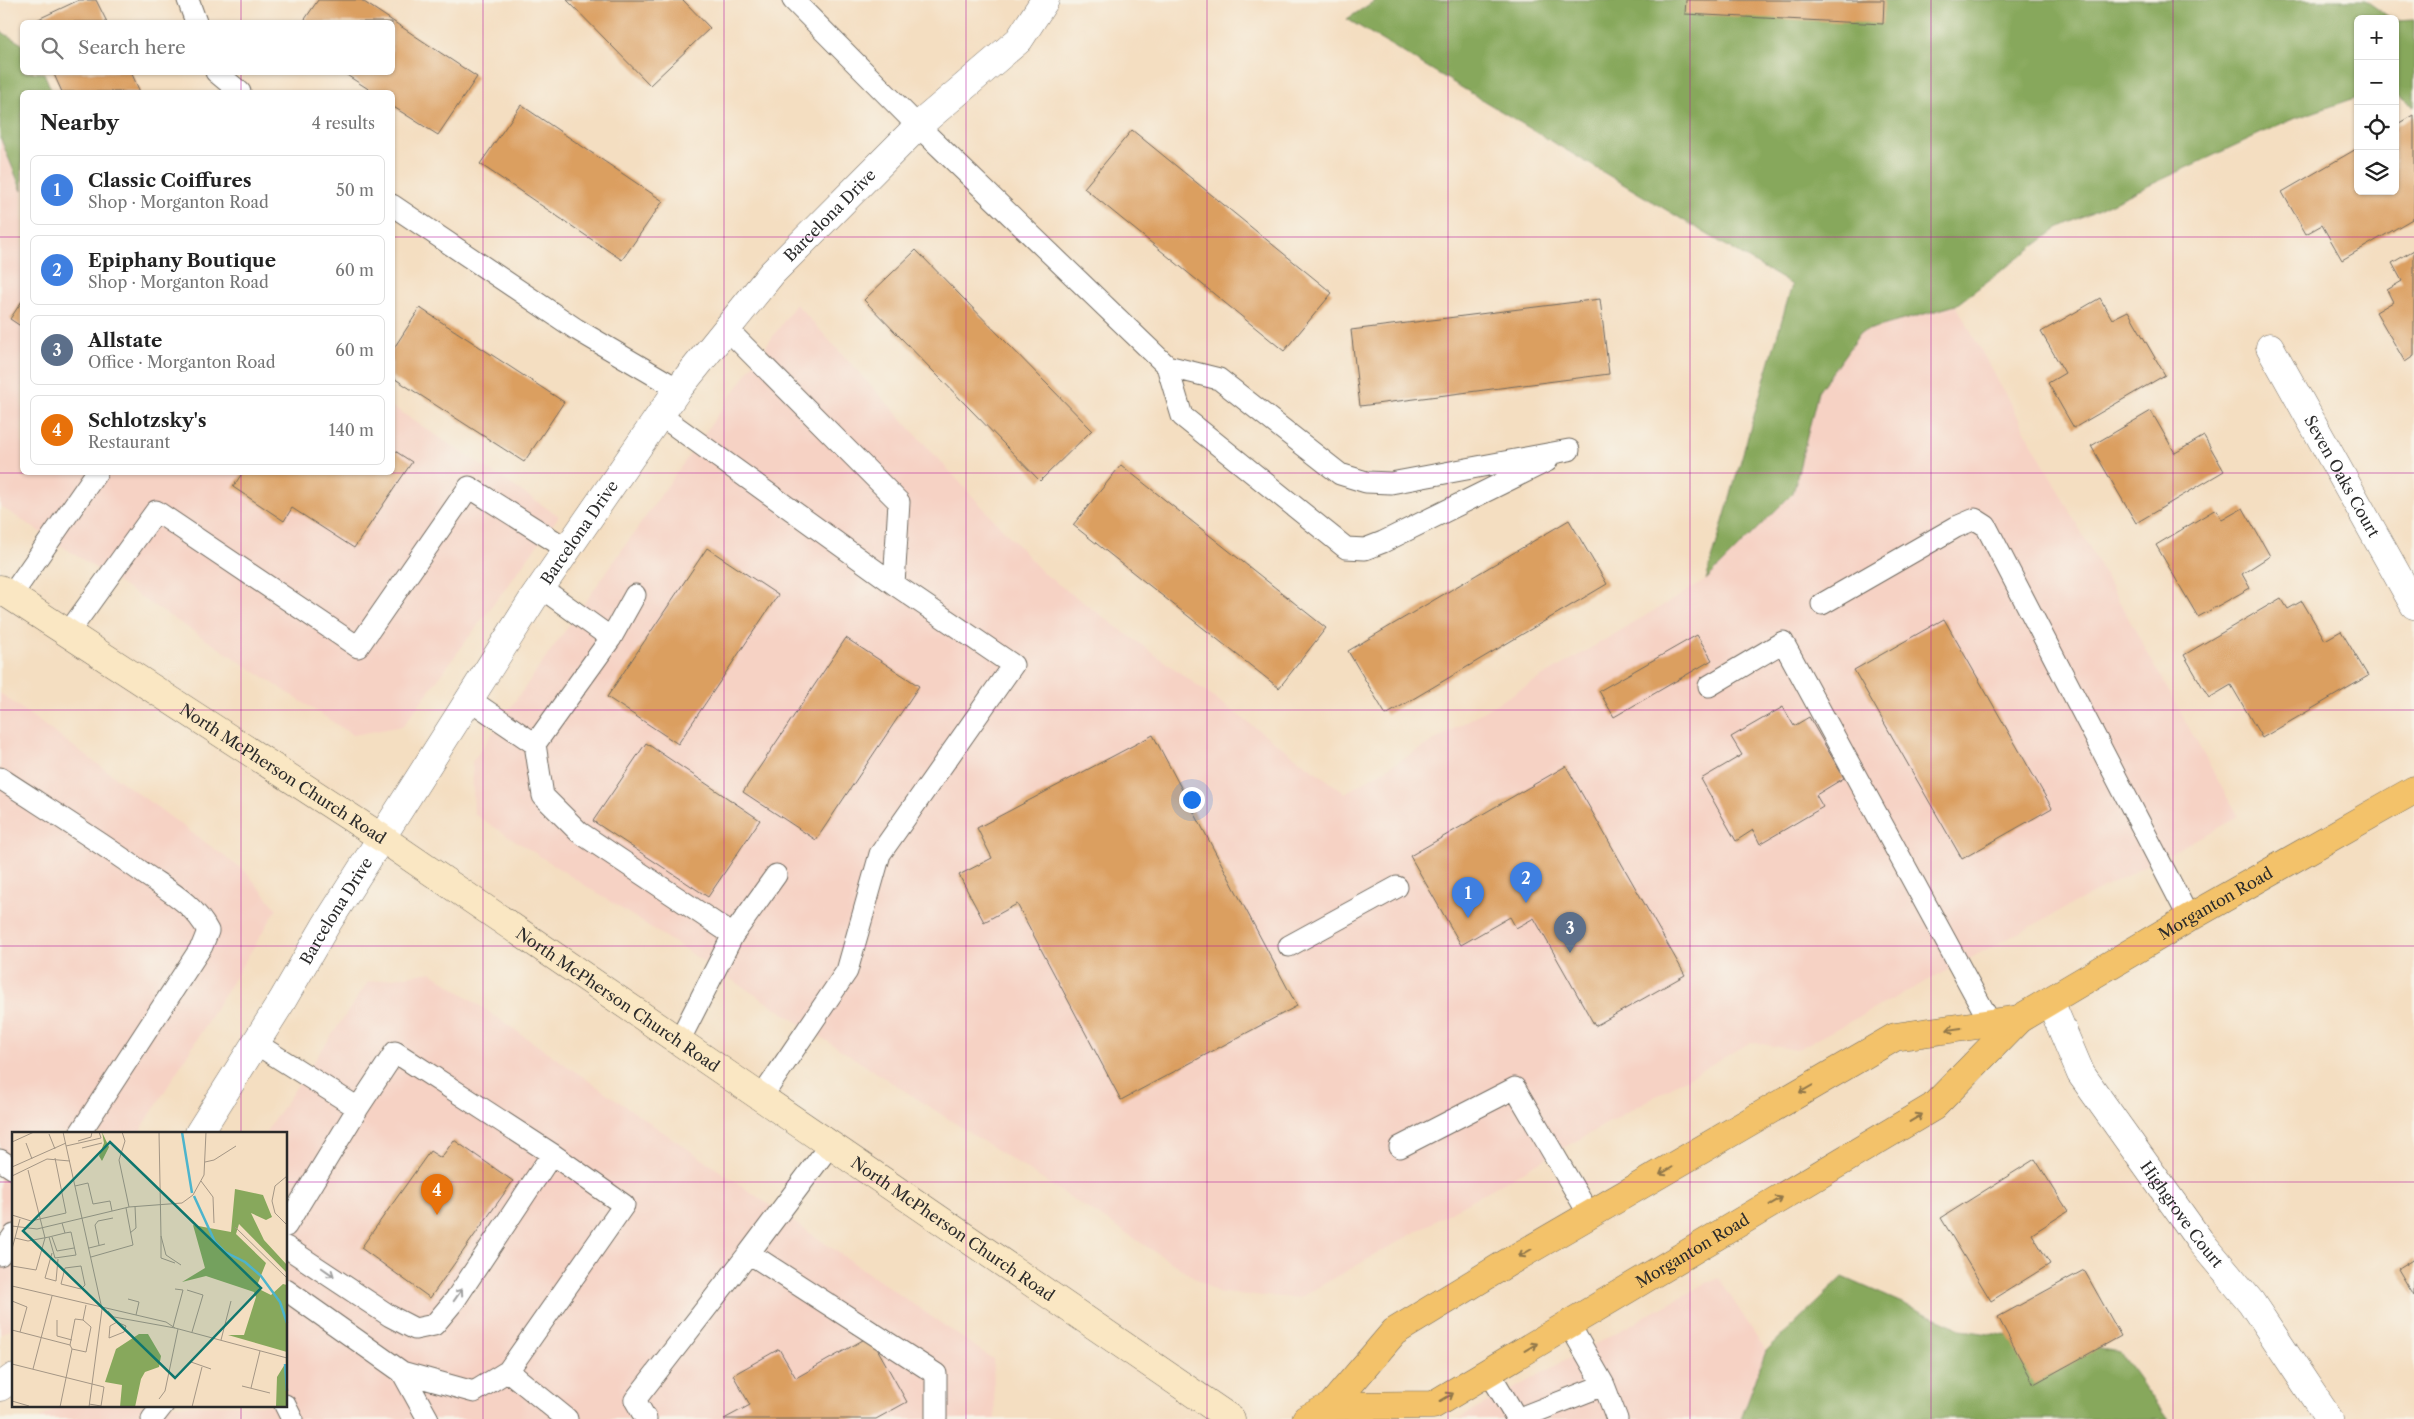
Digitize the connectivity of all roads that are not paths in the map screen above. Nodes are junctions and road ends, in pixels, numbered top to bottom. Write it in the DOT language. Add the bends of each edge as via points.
graph roads {
  1 [pos="188,0"];
  2 [pos="793,0"];
  3 [pos="1045,0"];
  4 [pos="195,20"];
  5 [pos="220,75"];
  6 [pos="238,90"];
  7 [pos="918,126"];
  8 [pos="395,207"];
  9 [pos="726,328"];
  10 [pos="2270,346"];
  11 [pos="1167,366"];
  12 [pos="678,389"];
  13 [pos="660,415"];
  14 [pos="95,475"];
  15 [pos="567,549"];
  16 [pos="894,584"];
  17 [pos="540,587"];
  18 [pos="5,592"];
  19 [pos="635,595"];
  20 [pos="1822,604"];
  21 [pos="2414,605"];
  22 [pos="68,633"];
  23 [pos="611,638"];
  24 [pos="1710,686"];
  25 [pos="469,699"];
  26 [pos="535,744"];
  27 [pos="0,778"];
  28 [pos="2414,790"];
  29 [pos="382,838"];
  30 [pos="776,875"];
  31 [pos="1397,886"];
  32 [pos="2190,918"];
  33 [pos="733,935"];
  34 [pos="1289,946"];
  35 [pos="2050,1001"];
  36 [pos="2019,1020"];
  37 [pos="1991,1024"];
  38 [pos="679,1041"];
  39 [pos="255,1043"];
  40 [pos="761,1098"];
  41 [pos="358,1108"];
  42 [pos="81,1132"];
  43 [pos="201,1132"];
  44 [pos="830,1145"];
  45 [pos="1400,1147"];
  46 [pos="552,1154"];
  47 [pos="0,1160"];
  48 [pos="12,1168"];
  49 [pos="1590,1216"];
  50 [pos="288,1223"];
  51 [pos="12,1238"];
  52 [pos="288,1248"];
  53 [pos="749,1253"];
  54 [pos="0,1255"];
  55 [pos="288,1291"];
  56 [pos="1569,1324"];
  57 [pos="508,1371"];
  58 [pos="402,1372"];
  59 [pos="1490,1372"];
  60 [pos="12,1378"];
  61 [pos="1604,1384"];
  62 [pos="0,1387"];
  63 [pos="162,1406"];
  64 [pos="286,1406"];
  65 [pos="1331,1406"];
  66 [pos="152,1419"];
  67 [pos="292,1419"];
  68 [pos="428,1419"];
  69 [pos="567,1419"];
  70 [pos="646,1419"];
  71 [pos="936,1419"];
  72 [pos="1231,1419"];
  73 [pos="1306,1419"];
  74 [pos="1517,1419"];
  75 [pos="1617,1419"];
  76 [pos="2329,1419"];
  1 -- 4 [label="lane"];
  2 -- 7 [label="lane"];
  3 -- 7 [label="street, Barcelona Drive" via="1018,40"];
  5 -- 6 [label="lane"];
  7 -- 9 [label="street, Barcelona Drive" via="772,274"];
  7 -- 11 [label="lane"];
  8 -- 12 [label="lane" via="576,329"];
  9 -- 12 [label="street, Barcelona Drive"];
  9 -- 16 [label="lane" via="899,502"];
  10 -- 21 [label="street, Seven Oaks Court"];
  11 -- 11 [label="lane" via="1219,380 1340,474 1366,482 1391,483 1569,450 1383,542 1365,549 1346,548 1182,416"];
  12 -- 13 [label="street, Barcelona Drive"];
  13 -- 15 [label="street, Barcelona Drive"];
  13 -- 16 [label="lane"];
  14 -- 18 [label="lane"];
  15 -- 17 [label="street, Barcelona Drive"];
  15 -- 22 [label="lane" via="469,487 358,647 156,511"];
  16 -- 40 [label="lane" via="1013,665 880,854 847,972"];
  17 -- 23 [label="lane"];
  17 -- 25 [label="street, Barcelona Drive"];
  18 -- 22 [label="main road, North McPherson Church Road"];
  19 -- 23 [label="lane"];
  20 -- 32 [label="lane" via="1956,527 1975,519 1986,526"];
  22 -- 29 [label="main road, North McPherson Church Road"];
  23 -- 26 [label="lane"];
  24 -- 37 [label="lane" via="1783,642"];
  25 -- 26 [label="lane"];
  25 -- 29 [label="street, Barcelona Drive"];
  26 -- 33 [label="lane" via="543,796 579,832"];
  27 -- 42 [label="lane" via="123,858 190,907 203,920 208,931 202,946"];
  28 -- 32 [label="main road, Morganton Road"];
  29 -- 38 [label="main road, North McPherson Church Road"];
  29 -- 39 [label="street, Barcelona Drive"];
  30 -- 33 [label="lane"];
  31 -- 34 [label="lane"];
  32 -- 35 [label="main road, Morganton Road"];
  33 -- 38 [label="lane"];
  35 -- 36 [label="main road, Morganton Road"];
  35 -- 76 [label="street, Highgrove Court" via="2081,1074 2200,1241 2251,1302"];
  36 -- 37 [label="main road, Morganton Road"];
  56 -- 36 [label="main road, Morganton Road, one-way" via="1933,1107"];
  37 -- 49 [label="main road, Morganton Road, one-way" via="1895,1037"];
  38 -- 40 [label="main road, North McPherson Church Road"];
  39 -- 41 [label="lane"];
  39 -- 43 [label="street, Barcelona Drive"];
  40 -- 44 [label="main road, North McPherson Church Road"];
  41 -- 46 [label="lane" via="395,1052"];
  41 -- 50 [label="lane"];
  44 -- 53 [label="lane"];
  44 -- 72 [label="main road, North McPherson Church Road"];
  45 -- 49 [label="lane" via="1515,1088"];
  52 -- 46 [label="lane, one-way" via="390,1316 415,1329 434,1325 456,1300"];
  46 -- 57 [label="lane" via="624,1205"];
  47 -- 48 [label="lane"];
  49 -- 65 [label="main road, Morganton Road, one-way" via="1394,1332"];
  51 -- 54 [label="lane"];
  53 -- 70 [label="lane" via="635,1400"];
  53 -- 71 [label="lane" via="936,1374"];
  55 -- 58 [label="lane"];
  59 -- 56 [label="main road, Morganton Road, one-way"];
  56 -- 61 [label="lane"];
  57 -- 58 [label="lane" via="474,1392"];
  57 -- 69 [label="lane"];
  58 -- 68 [label="lane"];
  65 -- 59 [label="main road, Morganton Road, one-way" via="1432,1405"];
  59 -- 74 [label="lane"];
  60 -- 62 [label="street"];
  61 -- 74 [label="lane"];
  61 -- 75 [label="lane"];
  63 -- 66 [label="lane"];
  64 -- 67 [label="lane"];
  65 -- 73 [label="main road, Morganton Road"];
}
